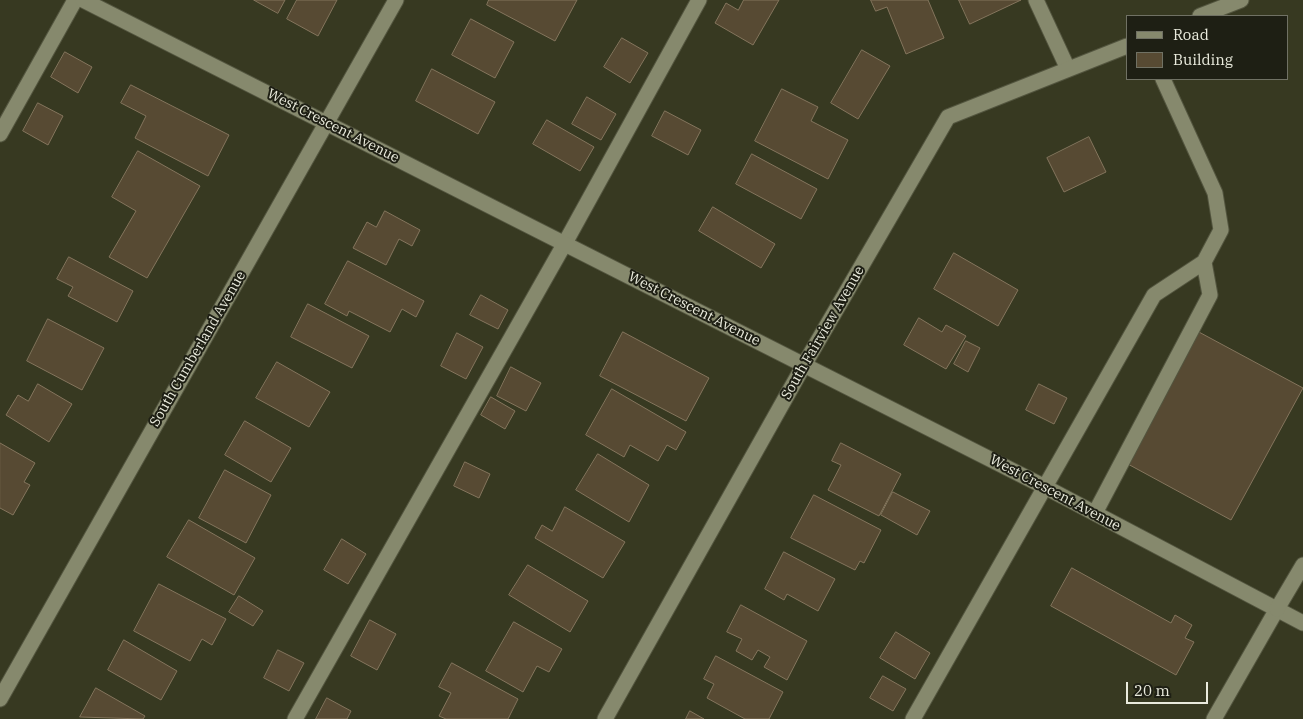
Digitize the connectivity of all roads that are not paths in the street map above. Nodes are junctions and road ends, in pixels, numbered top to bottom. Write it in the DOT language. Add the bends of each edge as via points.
graph roads {
  1 [pos="75,0"];
  2 [pos="83,0"];
  3 [pos="396,0"];
  4 [pos="699,0"];
  5 [pos="1036,0"];
  6 [pos="1241,0"];
  7 [pos="1203,15"];
  8 [pos="1126,46"];
  9 [pos="1068,69"];
  10 [pos="1163,80"];
  11 [pos="326,123"];
  12 [pos="0,134"];
  13 [pos="565,243"];
  14 [pos="1204,262"];
  15 [pos="804,364"];
  16 [pos="1045,486"];
  17 [pos="1095,513"];
  18 [pos="1303,565"];
  19 [pos="1277,609"];
  20 [pos="1303,623"];
  21 [pos="0,699"];
  22 [pos="295,719"];
  23 [pos="605,719"];
  24 [pos="913,719"];
  25 [pos="1214,719"];
  1 -- 12 [label="street"];
  2 -- 11 [label="street, West Crescent Avenue"];
  3 -- 11 [label="street, South Cumberland Avenue"];
  4 -- 13 [label="street"];
  5 -- 9 [label="street"];
  6 -- 7 [label="street"];
  8 -- 9 [label="street, South Fairview Avenue"];
  9 -- 15 [label="street, South Fairview Avenue" via="948,116"];
  10 -- 14 [label="street" via="1215,192 1221,230"];
  11 -- 13 [label="street, West Crescent Avenue"];
  11 -- 21 [label="street, South Cumberland Avenue"];
  13 -- 15 [label="street, West Crescent Avenue"];
  13 -- 22 [label="street"];
  14 -- 16 [label="street" via="1154,294"];
  14 -- 17 [label="street" via="1210,295"];
  15 -- 16 [label="street, West Crescent Avenue"];
  15 -- 23 [label="street, South Fairview Avenue"];
  16 -- 17 [label="street, West Crescent Avenue"];
  16 -- 24 [label="street"];
  17 -- 19 [label="street, West Crescent Avenue"];
  18 -- 19 [label="street"];
  19 -- 20 [label="street, West Crescent Avenue"];
  19 -- 25 [label="street"];
}
